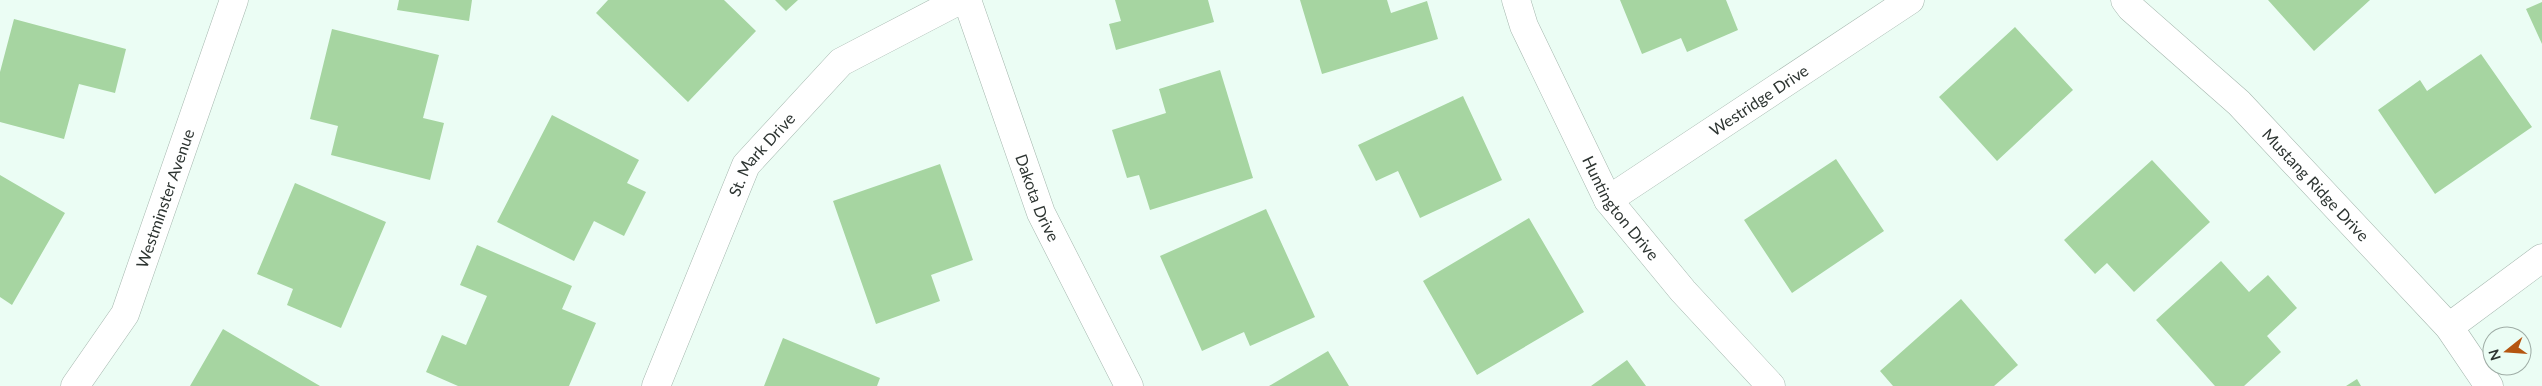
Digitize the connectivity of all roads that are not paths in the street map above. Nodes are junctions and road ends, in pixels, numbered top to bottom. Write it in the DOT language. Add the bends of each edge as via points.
graph roads {
  1 [pos="234,0"];
  2 [pos="960,0"];
  3 [pos="967,0"];
  4 [pos="1516,0"];
  5 [pos="1910,0"];
  6 [pos="2125,0"];
  7 [pos="1608,200"];
  8 [pos="2542,258"];
  9 [pos="2448,327"];
  10 [pos="75,386"];
  11 [pos="656,386"];
  12 [pos="1129,386"];
  13 [pos="1771,386"];
  14 [pos="2489,386"];
  1 -- 10 [label="street, Westminster Avenue" via="125,314"];
  2 -- 11 [label="street, St. Mark Drive" via="841,62 746,165"];
  3 -- 12 [label="street, Dakota Drive" via="1041,213"];
  4 -- 7 [label="street, Huntington Drive" via="1524,26"];
  5 -- 7 [label="street, Westridge Drive"];
  6 -- 9 [label="street, Mustang Ridge Drive" via="2239,103"];
  7 -- 13 [label="street, Huntington Drive" via="1683,291"];
  8 -- 9 [label="street"];
  9 -- 14 [label="street, Mustang Ridge Drive"];
}
